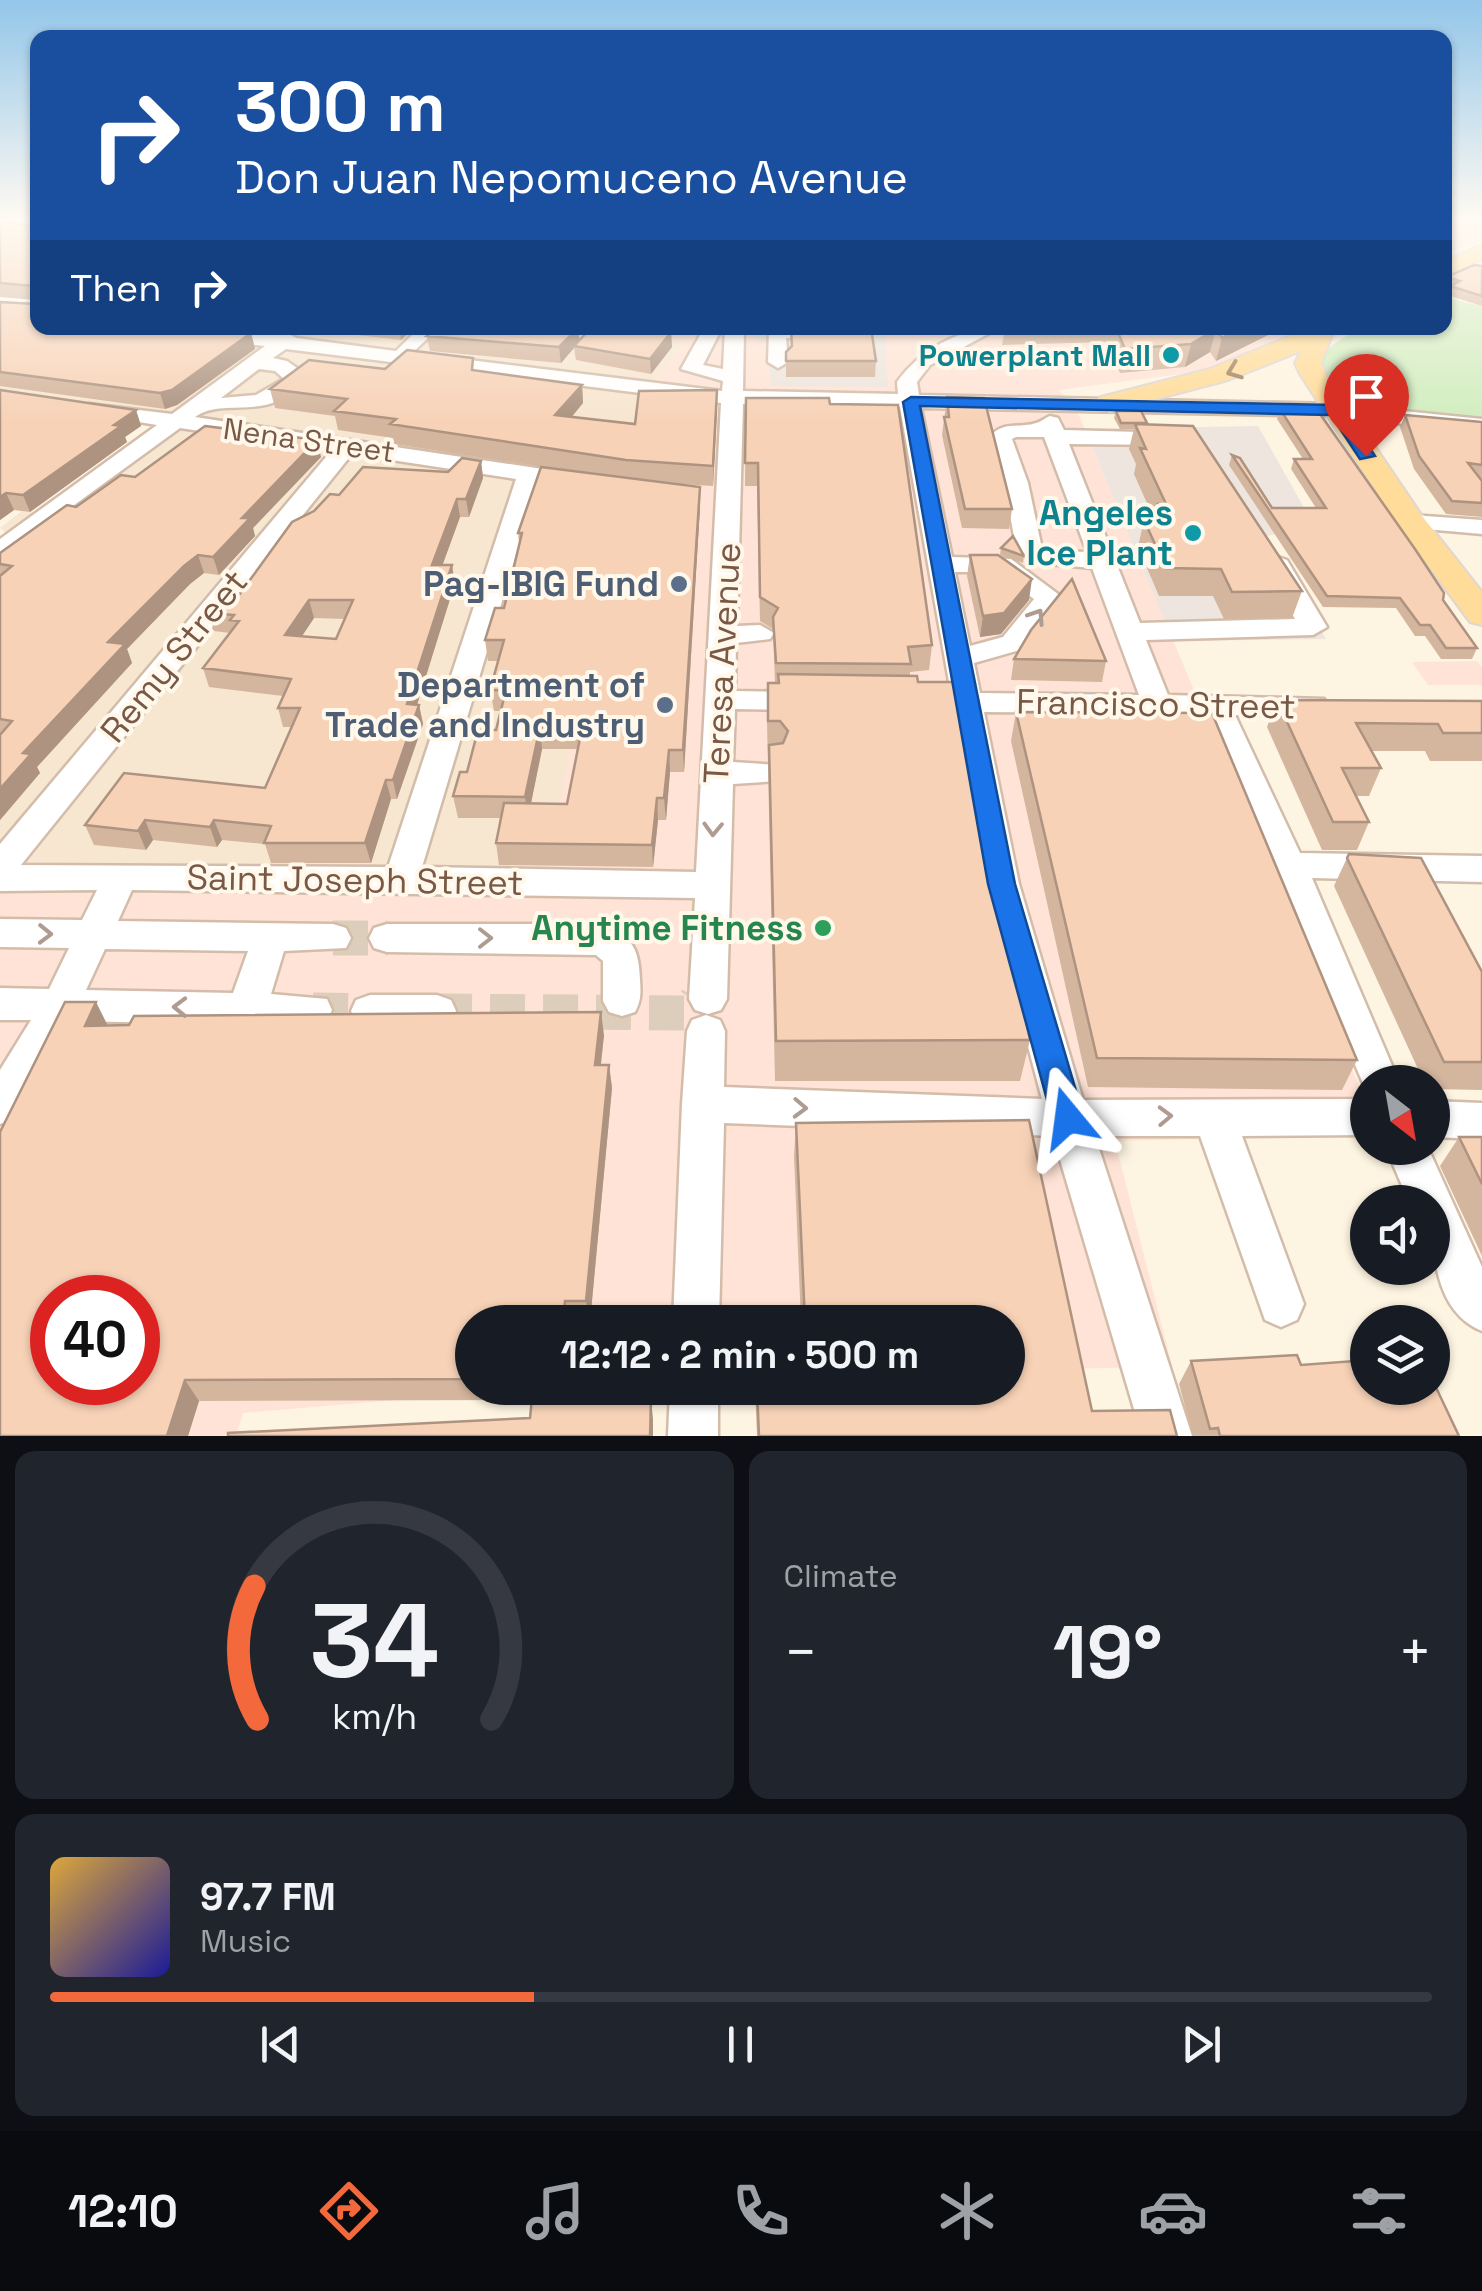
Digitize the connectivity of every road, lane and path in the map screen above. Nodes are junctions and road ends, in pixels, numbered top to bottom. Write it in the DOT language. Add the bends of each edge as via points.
graph roads {
  1 [pos="0,297"];
  2 [pos="30,301"];
  3 [pos="0,306"];
  4 [pos="30,309"];
  5 [pos="293,335"];
  6 [pos="422,335"];
  7 [pos="709,335"];
  8 [pos="735,335"];
  9 [pos="776,335"];
  10 [pos="976,335"];
  11 [pos="1315,335"];
  12 [pos="1323,335"];
  13 [pos="405,349"];
  14 [pos="255,362"];
  15 [pos="778,362"];
  16 [pos="504,366"];
  17 [pos="734,386"];
  18 [pos="202,402"];
  19 [pos="911,402"];
  20 [pos="1040,402"];
  21 [pos="1110,403"];
  22 [pos="79,406"];
  23 [pos="1336,410"];
  24 [pos="178,420"];
  25 [pos="1482,426"];
  26 [pos="1055,434"];
  27 [pos="1196,440"];
  28 [pos="348,445"];
  29 [pos="529,474"];
  30 [pos="599,484"];
  31 [pos="698,496"];
  32 [pos="730,499"];
  33 [pos="0,518"];
  34 [pos="39,522"];
  35 [pos="1411,522"];
  36 [pos="1482,526"];
  37 [pos="1262,540"];
  38 [pos="0,551"];
  39 [pos="1102,561"];
  40 [pos="940,565"];
  41 [pos="1482,615"];
  42 [pos="1129,632"];
  43 [pos="760,633"];
  44 [pos="723,634"];
  45 [pos="957,656"];
  46 [pos="720,700"];
  47 [pos="822,701"];
  48 [pos="918,702"];
  49 [pos="965,702"];
  50 [pos="1156,704"];
  51 [pos="1216,704"];
  52 [pos="1349,707"];
  53 [pos="716,773"];
  54 [pos="768,773"];
  55 [pos="1289,865"];
  56 [pos="0,867"];
  57 [pos="1482,868"];
  58 [pos="0,878"];
  59 [pos="120,878"];
  60 [pos="402,881"];
  61 [pos="711,885"];
  62 [pos="0,934"];
  63 [pos="91,936"];
  64 [pos="333,938"];
  65 [pos="388,938"];
  66 [pos="270,940"];
  67 [pos="622,1000"];
  68 [pos="0,1004"];
  69 [pos="60,1004"];
  70 [pos="248,1008"];
  71 [pos="313,1010"];
  72 [pos="370,1011"];
  73 [pos="437,1011"];
  74 [pos="1371,1065"];
  75 [pos="702,1104"];
  76 [pos="0,1106"];
  77 [pos="1213,1114"];
  78 [pos="1350,1117"];
  79 [pos="1068,1118"];
  80 [pos="1450,1120"];
  81 [pos="1482,1121"];
  82 [pos="1414,1165"];
  83 [pos="1281,1304"];
  84 [pos="696,1305"];
  85 [pos="1482,1308"];
  86 [pos="693,1405"];
  87 [pos="692,1436"];
  88 [pos="1168,1436"];
  1 -- 2 [label="street"];
  3 -- 4 [label="street"];
  5 -- 13 [label="street"];
  5 -- 14 [label="street"];
  5 -- 16 [label="street"];
  6 -- 13 [label="street"];
  7 -- 17 [label="street" via="691,370"];
  8 -- 17 [label="street, Teresa Avenue"];
  9 -- 15 [label="street"];
  10 -- 19 [label="street" via="923,361 907,382"];
  11 -- 21 [label="main road, one-way" via="1192,386"];
  12 -- 23 [label="main road" via="1308,363"];
  13 -- 16 [label="street"];
  14 -- 18 [label="street"];
  14 -- 18 [label="street" via="287,368 294,381 252,403"];
  16 -- 17 [label="street" via="662,391"];
  17 -- 19 [label="street"];
  17 -- 32 [label="street, Teresa Avenue"];
  18 -- 24 [label="street"];
  19 -- 20 [label="street"];
  19 -- 40 [label="street"];
  20 -- 21 [label="street"];
  20 -- 26 [label="street"];
  21 -- 23 [label="street"];
  22 -- 24 [label="street, Nena Street"];
  23 -- 25 [label="street"];
  23 -- 35 [label="main road"];
  24 -- 28 [label="street, Nena Street"];
  24 -- 34 [label="street"];
  26 -- 27 [label="street"];
  26 -- 39 [label="street"];
  26 -- 39 [label="street" via="1012,430 1000,436 1029,547 1046,558"];
  28 -- 29 [label="street, Nena Street"];
  28 -- 56 [label="street, Remy Street"];
  29 -- 30 [label="street, Nena Street"];
  29 -- 60 [label="street"];
  31 -- 32 [label="street"];
  32 -- 44 [label="street, Teresa Avenue"];
  33 -- 34 [label="street"];
  34 -- 38 [label="street"];
  35 -- 36 [label="street"];
  35 -- 41 [label="main road"];
  37 -- 42 [label="street" via="1313,628"];
  39 -- 42 [label="street"];
  40 -- 45 [label="street"];
  45 -- 40 [label="street, one-way" via="1014,647 1049,597 1002,564"];
  42 -- 50 [label="street"];
  43 -- 44 [label="street"];
  44 -- 46 [label="street, Teresa Avenue"];
  45 -- 49 [label="street"];
  46 -- 47 [label="street"];
  46 -- 53 [label="street, Teresa Avenue"];
  48 -- 49 [label="street, Francisco Street"];
  49 -- 50 [label="street, Francisco Street"];
  49 -- 79 [label="street" via="1002,884"];
  50 -- 51 [label="street, Francisco Street"];
  51 -- 52 [label="street, Francisco Street"];
  51 -- 55 [label="street"];
  53 -- 54 [label="street"];
  53 -- 61 [label="street, Teresa Avenue, one-way"];
  55 -- 57 [label="street"];
  55 -- 74 [label="street"];
  58 -- 59 [label="street, Saint Joseph Street"];
  59 -- 60 [label="street, Saint Joseph Street"];
  59 -- 63 [label="street"];
  60 -- 61 [label="street, Saint Joseph Street"];
  61 -- 75 [label="street, Teresa Avenue"];
  62 -- 63 [label="street, one-way"];
  63 -- 66 [label="street"];
  63 -- 69 [label="street"];
  64 -- 66 [label="street"];
  65 -- 67 [label="street, one-way" via="607,943 620,955"];
  66 -- 70 [label="street"];
  68 -- 69 [label="street"];
  70 -- 69 [label="street, one-way"];
  69 -- 76 [label="street"];
  70 -- 71 [label="street"];
  72 -- 73 [label="street"];
  75 -- 79 [label="street, one-way"];
  75 -- 84 [label="street, Teresa Avenue"];
  77 -- 78 [label="street"];
  79 -- 77 [label="street, one-way"];
  77 -- 83 [label="street"];
  79 -- 88 [label="street"];
  80 -- 81 [label="street"];
  82 -- 85 [label="street"];
  86 -- 87 [label="street"];
}
